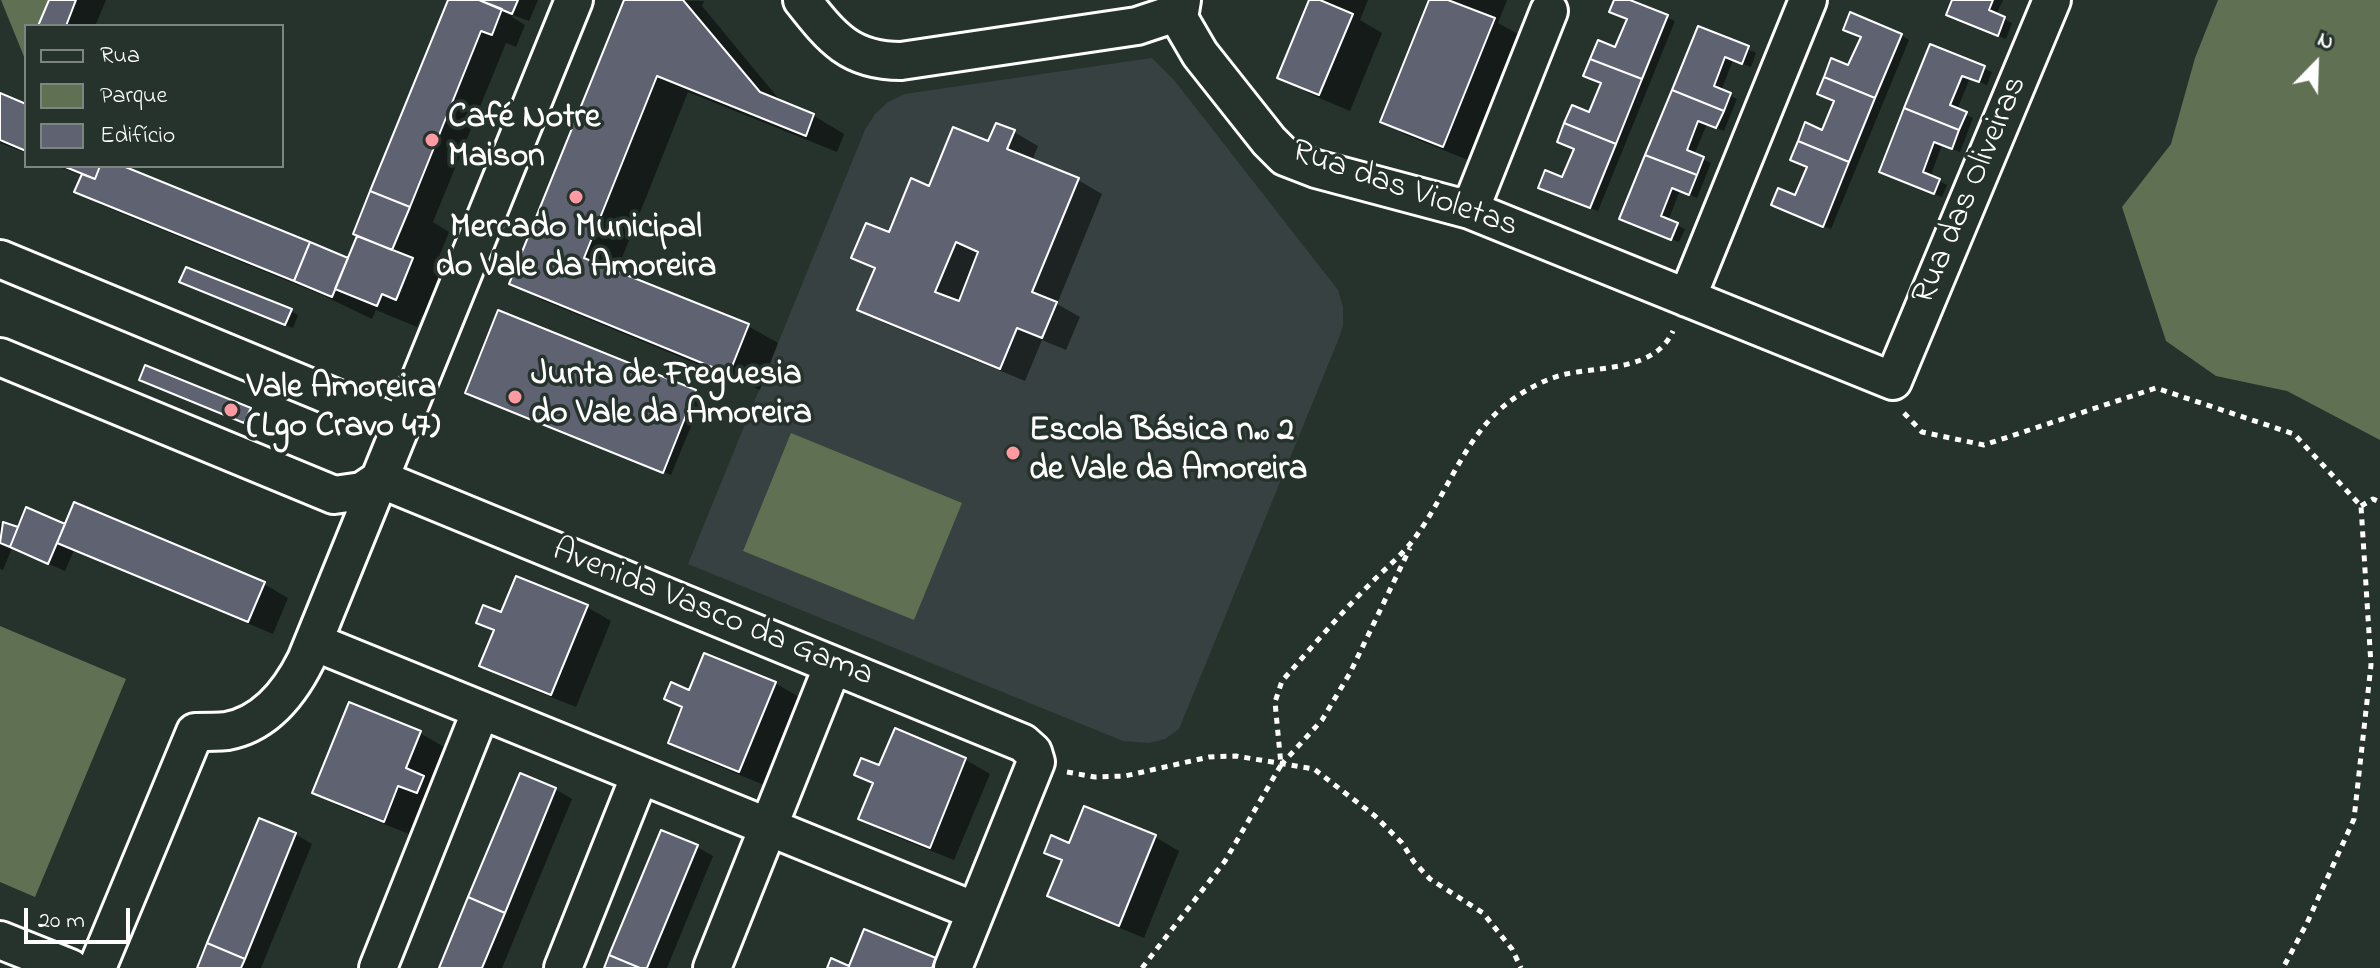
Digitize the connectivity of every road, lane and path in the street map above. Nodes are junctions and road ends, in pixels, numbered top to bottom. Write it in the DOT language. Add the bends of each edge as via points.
graph roads {
  1 [pos="574,0"];
  2 [pos="802,0"];
  3 [pos="1808,0"];
  4 [pos="2052,0"];
  5 [pos="1181,3"];
  6 [pos="1549,11"];
  7 [pos="1470,210"];
  8 [pos="0,259"];
  9 [pos="1687,298"];
  10 [pos="0,357"];
  11 [pos="1893,381"];
  12 [pos="401,425"];
  13 [pos="380,479"];
  14 [pos="2380,502"];
  15 [pos="2361,506"];
  16 [pos="1412,541"];
  17 [pos="314,642"];
  18 [pos="833,665"];
  19 [pos="481,710"];
  20 [pos="1036,762"];
  21 [pos="1281,765"];
  22 [pos="640,775"];
  23 [pos="768,827"];
  24 [pos="975,911"];
  25 [pos="0,940"];
  26 [pos="70,968"];
  27 [pos="97,968"];
  28 [pos="378,968"];
  29 [pos="563,968"];
  30 [pos="712,968"];
  31 [pos="953,968"];
  32 [pos="1142,968"];
  33 [pos="1521,968"];
  34 [pos="2283,968"];
  1 -- 12 [label="street"];
  2 -- 5 [label="street, Rua das Violetas" via="840,43 879,61 1137,26 1167,16"];
  3 -- 9 [label="street"];
  4 -- 11 [label="street, Rua das Oliveiras"];
  5 -- 7 [label="street, Rua das Violetas" via="1179,18 1200,54 1285,157"];
  6 -- 7 [label="street"];
  7 -- 9 [label="street, Rua das Violetas"];
  8 -- 12 [label="street"];
  9 -- 11 [label="street, Rua das Violetas"];
  9 -- 16 [label="path" via="1668,342 1656,351 1625,365 1562,375 1496,413 1465,452"];
  10 -- 13 [label="street" via="334,495 362,491"];
  11 -- 15 [label="path" via="1905,416 1922,432 1984,445 2156,388 2294,434"];
  12 -- 13 [label="street"];
  13 -- 17 [label="street"];
  13 -- 18 [label="street, Avenida Vasco da Gama"];
  14 -- 15 [label="path" via="2373,499"];
  15 -- 34 [label="path" via="2371,665 2354,819"];
  16 -- 21 [label="path" via="1343,685 1322,720"];
  16 -- 21 [label="path" via="1282,681 1275,702"];
  17 -- 19 [label="street"];
  17 -- 27 [label="street" via="292,685 274,706 229,731 195,732"];
  18 -- 20 [label="street, Avenida Vasco da Gama" via="1023,743"];
  18 -- 23 [label="street"];
  19 -- 22 [label="street"];
  19 -- 28 [label="street"];
  20 -- 21 [label="path" via="1095,777 1125,776 1209,757"];
  20 -- 24 [label="street"];
  21 -- 32 [label="path" via="1225,861"];
  21 -- 33 [label="path" via="1314,769 1375,816 1430,879 1483,913"];
  22 -- 23 [label="street"];
  22 -- 29 [label="street"];
  23 -- 24 [label="street"];
  23 -- 30 [label="street"];
  24 -- 31 [label="street"];
  25 -- 26 [label="street"];
}
